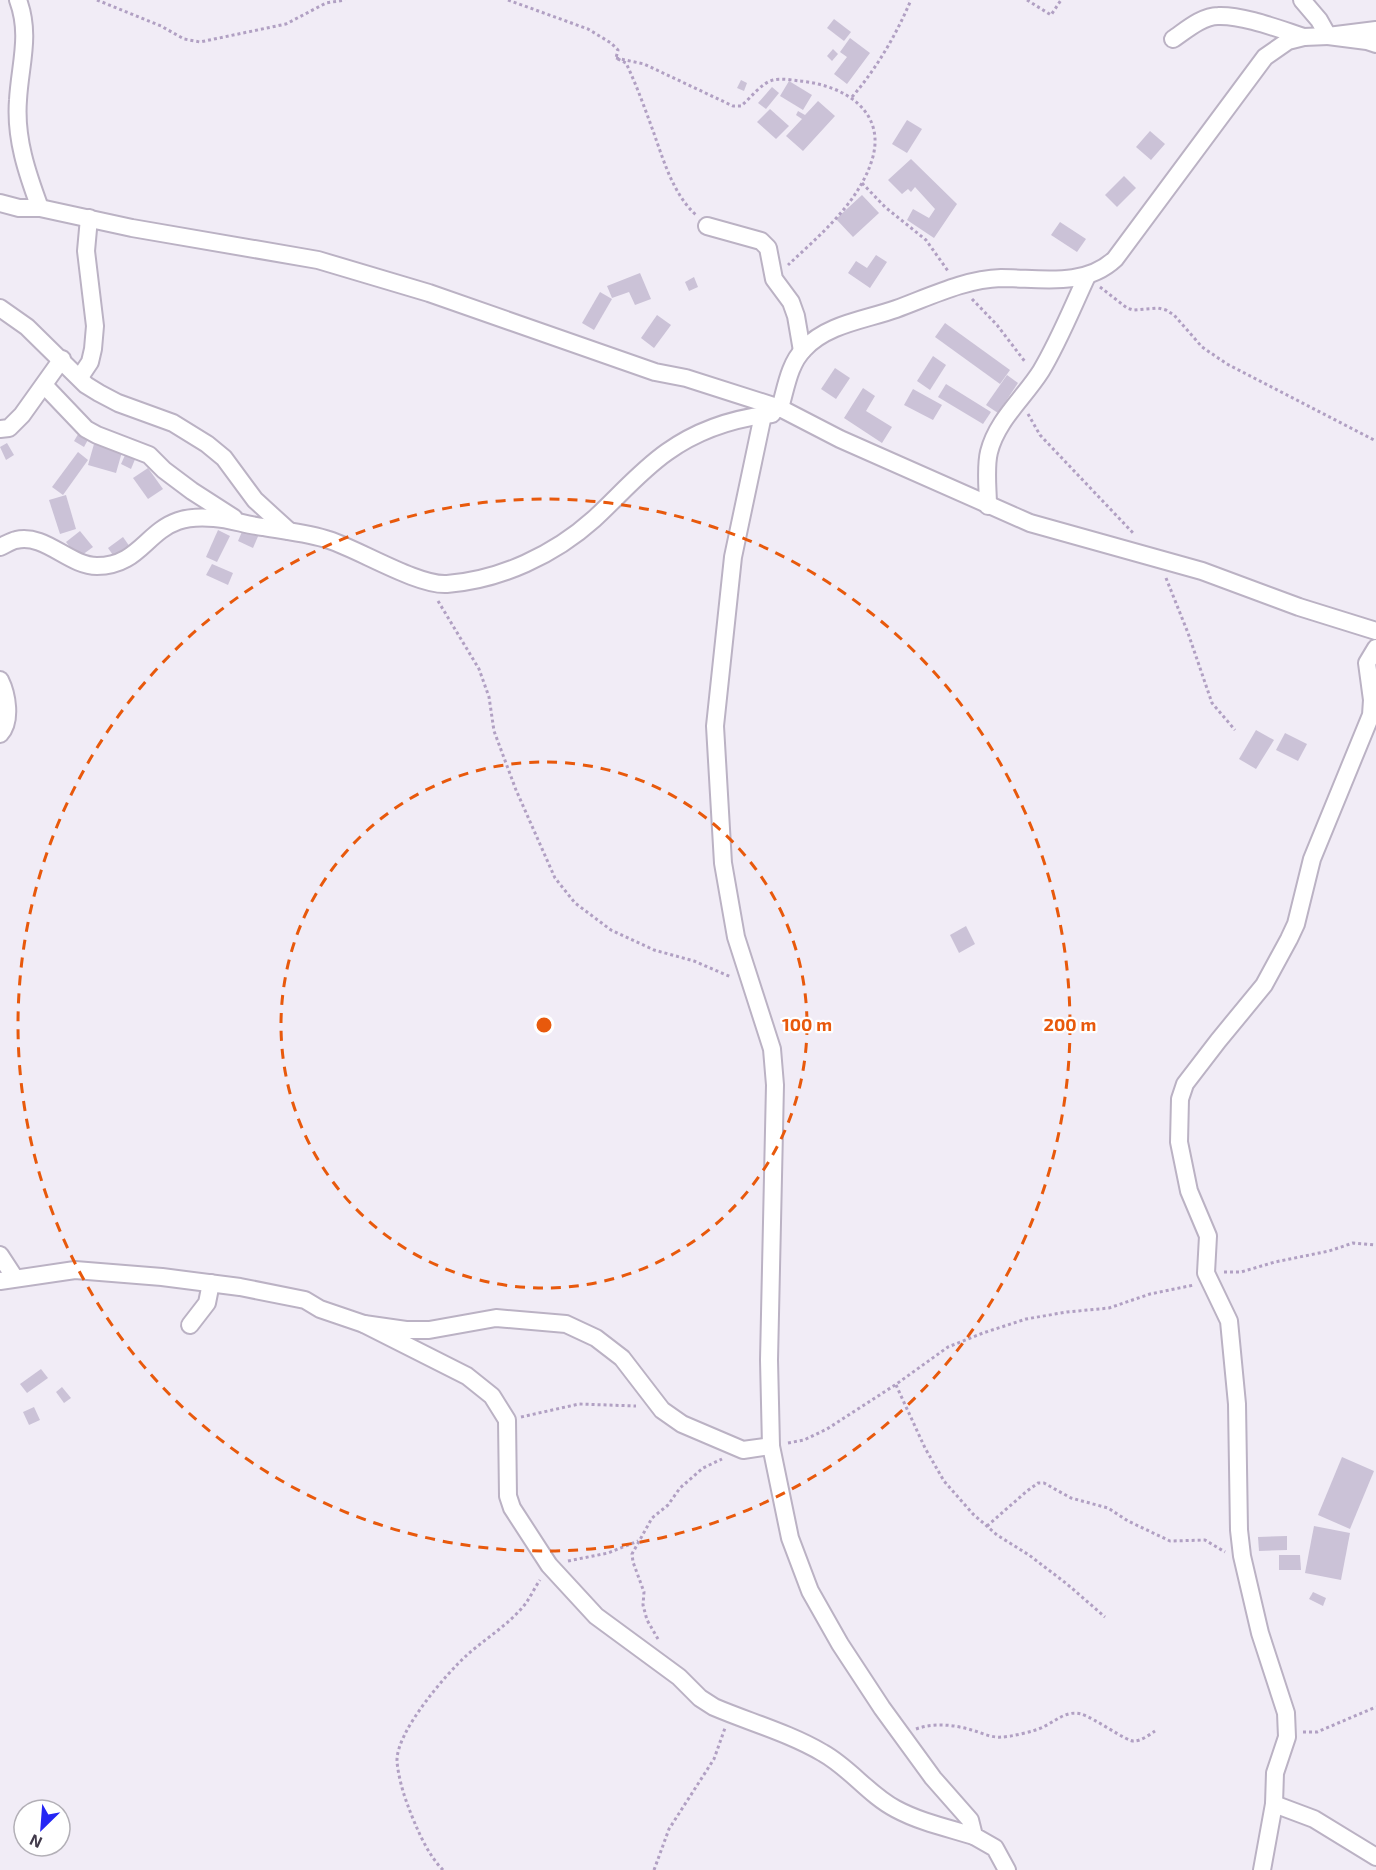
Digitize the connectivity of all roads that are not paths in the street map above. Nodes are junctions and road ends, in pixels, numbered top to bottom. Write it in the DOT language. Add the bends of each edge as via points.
graph roads {
  1 [pos="18,0"];
  2 [pos="1302,0"];
  3 [pos="1376,30"];
  4 [pos="1328,36"];
  5 [pos="1305,37"];
  6 [pos="1173,39"];
  7 [pos="1376,44"];
  8 [pos="0,203"];
  9 [pos="40,208"];
  10 [pos="89,218"];
  11 [pos="707,226"];
  12 [pos="1087,276"];
  13 [pos="0,308"];
  14 [pos="802,351"];
  15 [pos="62,359"];
  16 [pos="80,377"];
  17 [pos="44,385"];
  18 [pos="784,410"];
  19 [pos="763,415"];
  20 [pos="0,429"];
  21 [pos="988,506"];
  22 [pos="243,524"];
  23 [pos="290,532"];
  24 [pos="0,547"];
  25 [pos="1376,631"];
  26 [pos="1376,648"];
  27 [pos="0,680"];
  28 [pos="0,734"];
  29 [pos="0,1255"];
  30 [pos="8,1279"];
  31 [pos="212,1283"];
  32 [pos="364,1324"];
  33 [pos="190,1325"];
  34 [pos="771,1446"];
  35 [pos="1274,1804"];
  36 [pos="974,1836"];
  37 [pos="1376,1857"];
  38 [pos="1007,1870"];
  39 [pos="1262,1870"];
  1 -- 9 [label="street" via="25,24 19,130 25,167"];
  2 -- 4 [label="street"];
  3 -- 4 [label="street"];
  4 -- 5 [label="street"];
  4 -- 7 [label="street"];
  5 -- 6 [label="street" via="1217,16"];
  5 -- 12 [label="street" via="1288,41 1265,57 1115,259 1105,269"];
  8 -- 9 [label="street"];
  9 -- 10 [label="street"];
  10 -- 16 [label="street" via="86,250 95,326 90,362"];
  10 -- 18 [label="street" via="318,260 429,293 655,372 686,378"];
  11 -- 14 [label="street" via="761,241 768,248 774,279 796,316"];
  12 -- 14 [label="street" via="976,281 850,322 810,342"];
  12 -- 21 [label="street" via="1040,372 1002,423 988,453"];
  13 -- 15 [label="street"];
  14 -- 18 [label="street" via="791,369"];
  15 -- 16 [label="street"];
  15 -- 17 [label="street"];
  16 -- 23 [label="street" via="99,393 173,423 207,444 224,458 255,500"];
  17 -- 20 [label="street" via="22,415 9,428"];
  17 -- 22 [label="street" via="86,429 149,455 192,491"];
  18 -- 19 [label="street"];
  18 -- 21 [label="street"];
  19 -- 23 [label="street" via="720,424 668,452 591,522 533,560 472,581 443,584 419,579 329,540"];
  19 -- 34 [label="street" via="733,557 715,726 723,862 736,937 772,1049 775,1085"];
  21 -- 25 [label="street" via="1030,523 1202,571"];
  22 -- 23 [label="street"];
  22 -- 24 [label="street" via="216,518 177,521 128,558 105,565 82,563 28,539"];
  26 -- 35 [label="street" via="1367,663 1371,715 1312,859 1296,924 1264,985 1185,1084 1180,1099 1179,1142 1189,1191 1208,1236 1206,1273 1229,1321 1237,1404 1243,1564 1286,1713 1287,1737 1275,1773"];
  27 -- 28 [label="street" via="8,709"];
  29 -- 30 [label="street"];
  30 -- 31 [label="street" via="75,1270"];
  31 -- 32 [label="street" via="305,1300"];
  31 -- 33 [label="street" via="207,1303"];
  32 -- 34 [label="street" via="418,1330 496,1318 566,1324 596,1338 622,1358 662,1410 682,1424 743,1449"];
  32 -- 36 [label="street" via="467,1376 492,1396 507,1420 508,1496 512,1508 549,1565 596,1616 714,1707 822,1752 895,1809"];
  34 -- 36 [label="street" via="790,1538 810,1591 901,1735 970,1820"];
  35 -- 37 [label="street" via="1314,1820"];
  35 -- 39 [label="street"];
  36 -- 38 [label="street" via="995,1848"];
}
